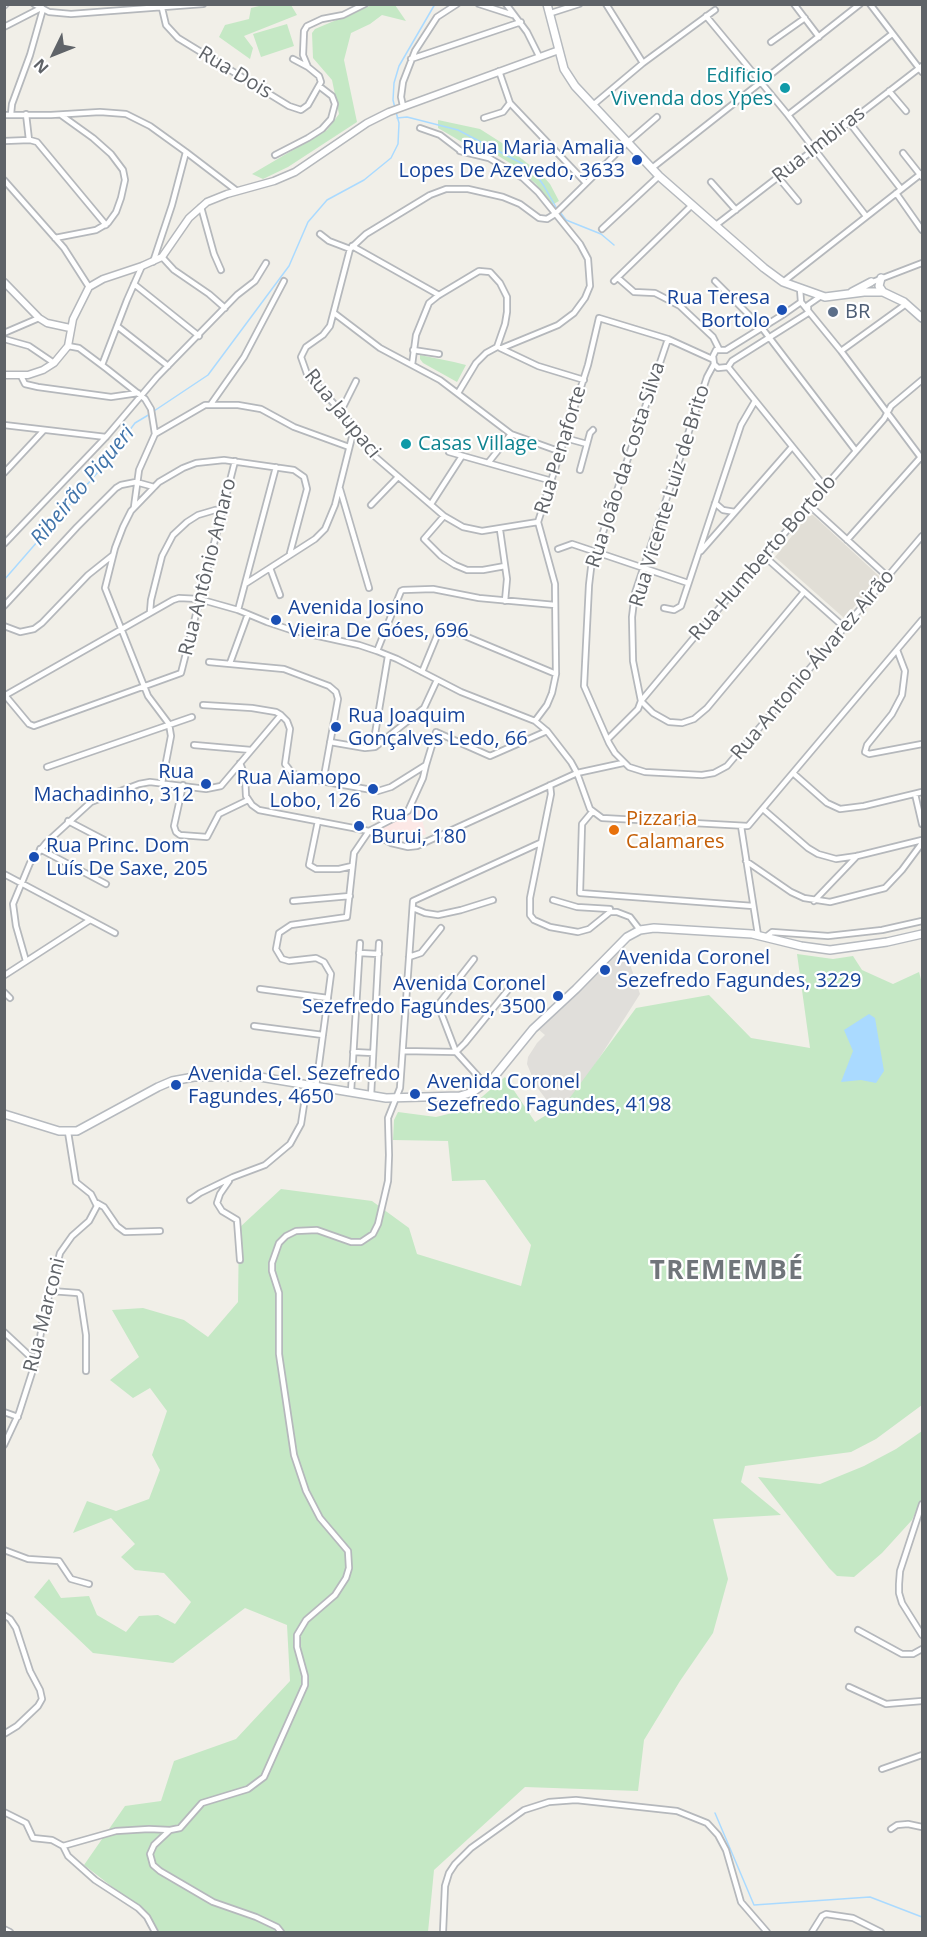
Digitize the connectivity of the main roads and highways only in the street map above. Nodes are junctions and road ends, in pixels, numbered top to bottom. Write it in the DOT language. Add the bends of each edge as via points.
graph roads {
  1 [pos="547,4"];
  2 [pos="883,292"];
  3 [pos="843,296"];
  4 [pos="922,318"];
  5 [pos="922,934"];
  6 [pos="4,1114"];
  1 -- 3 [label="main road" via="566,74 659,176 783,282 820,296"];
  2 -- 3 [label="main road"];
  2 -- 3 [label="main road" via="877,280"];
  2 -- 4 [label="main road"];
  5 -- 6 [label="main road" via="830,950 758,935 640,930 627,937 532,1029 486,1085 460,1096 396,1098 260,1077 194,1077 158,1087 85,1128 68,1132"];
}
